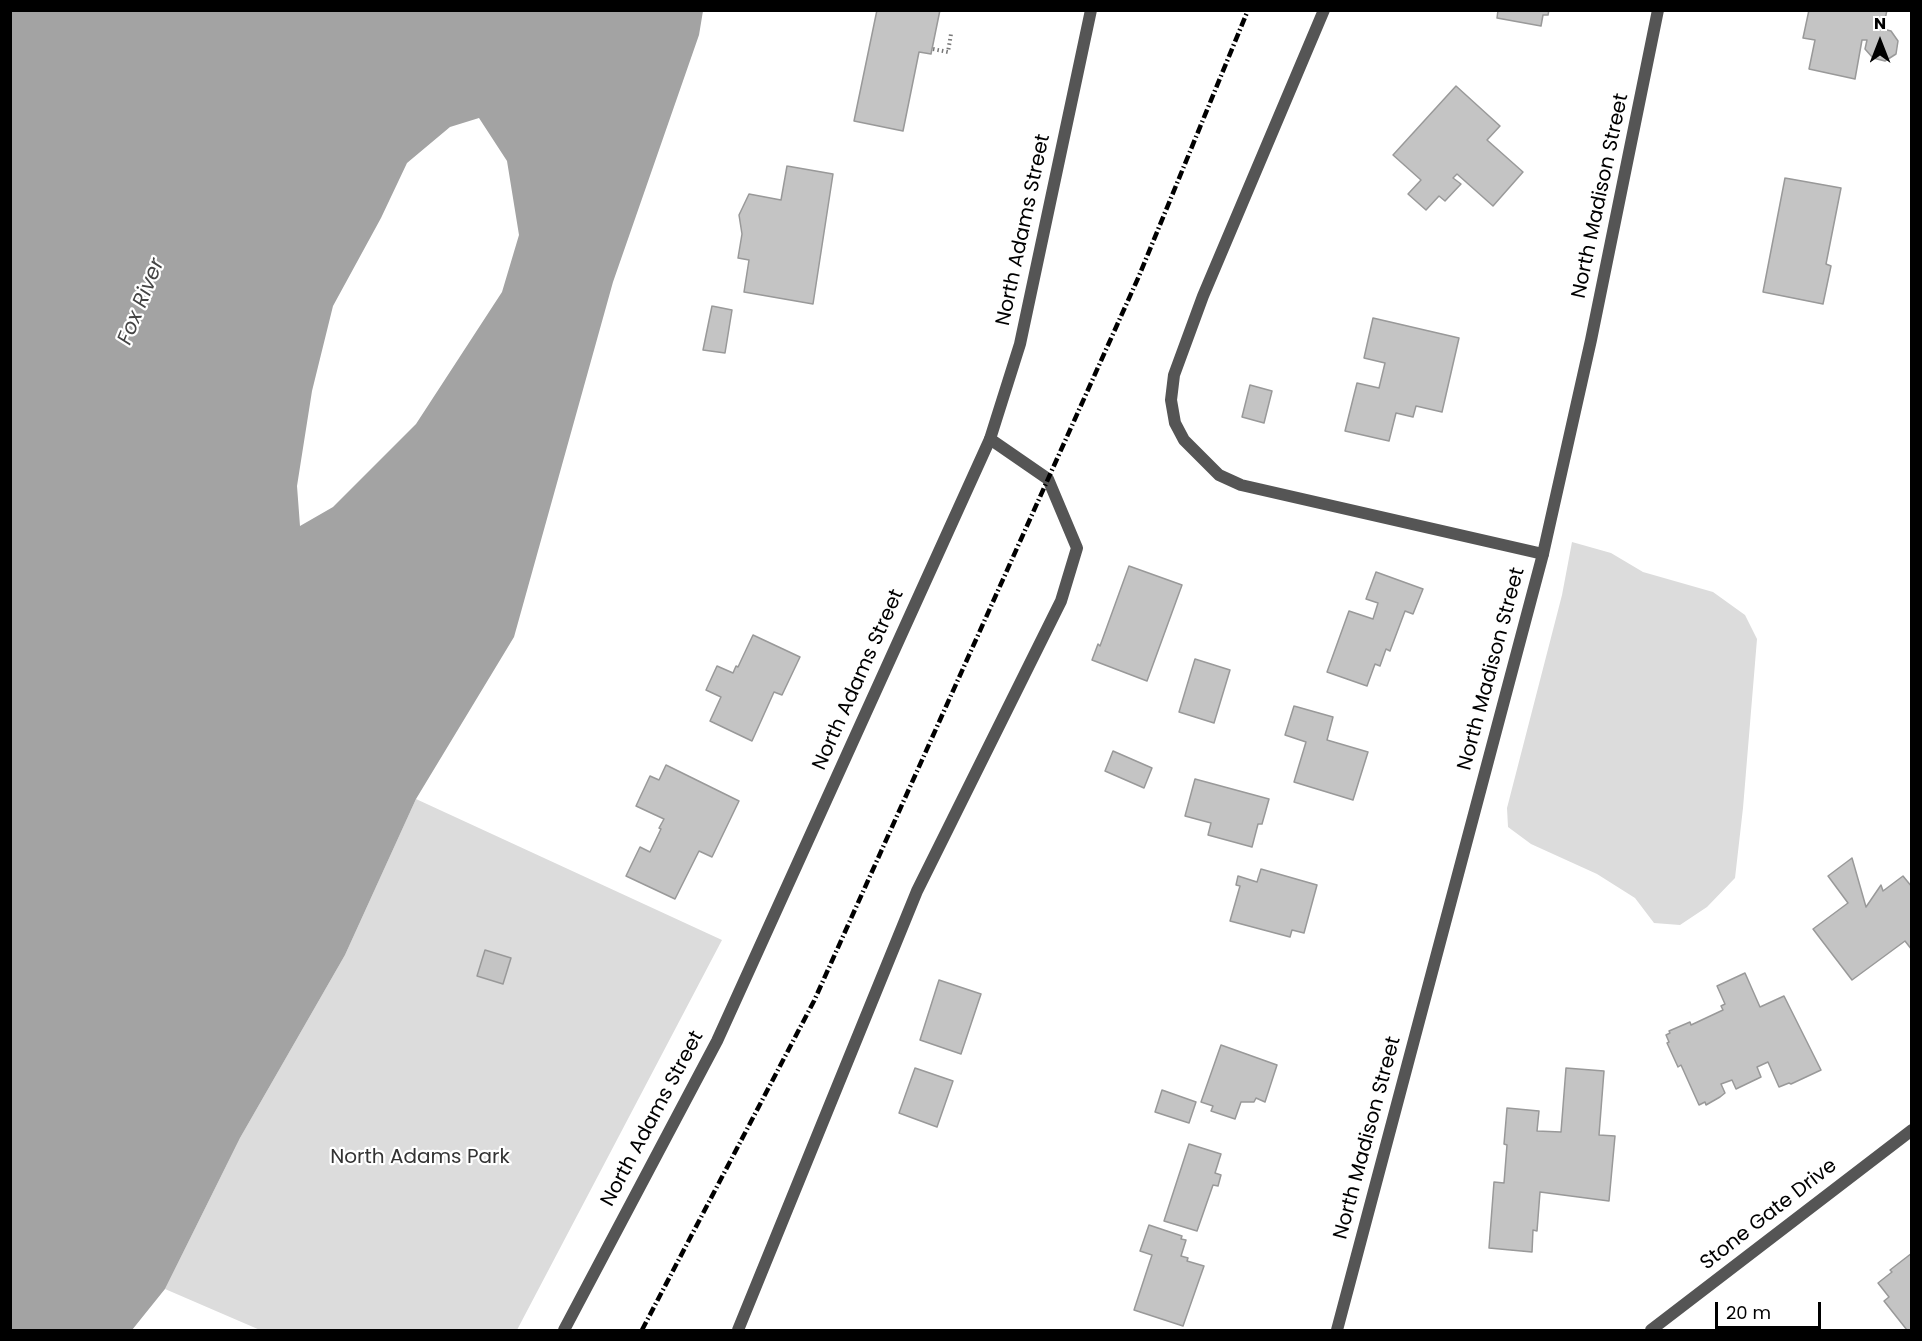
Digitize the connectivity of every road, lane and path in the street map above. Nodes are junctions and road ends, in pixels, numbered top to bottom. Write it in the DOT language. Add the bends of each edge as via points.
graph roads {
  1 [pos="1091,10"];
  2 [pos="1324,10"];
  3 [pos="1658,10"];
  4 [pos="951,34"];
  5 [pos="933,49"];
  6 [pos="990,439"];
  7 [pos="1543,554"];
  8 [pos="1911,1130"];
  9 [pos="564,1330"];
  10 [pos="738,1330"];
  11 [pos="1337,1330"];
  12 [pos="1651,1330"];
  1 -- 6 [label="street, North Adams Street" via="1020,344"];
  2 -- 7 [label="street" via="1174,375 1171,400 1175,423 1184,440 1219,475 1241,485"];
  3 -- 7 [label="street, North Madison Street"];
  4 -- 5 [label="path" via="948,51"];
  6 -- 9 [label="street, North Adams Street" via="717,1041"];
  6 -- 10 [label="street" via="1048,479 1077,548 1060,601 917,891"];
  7 -- 11 [label="street, North Madison Street"];
  8 -- 12 [label="street, Stone Gate Drive"];
}
